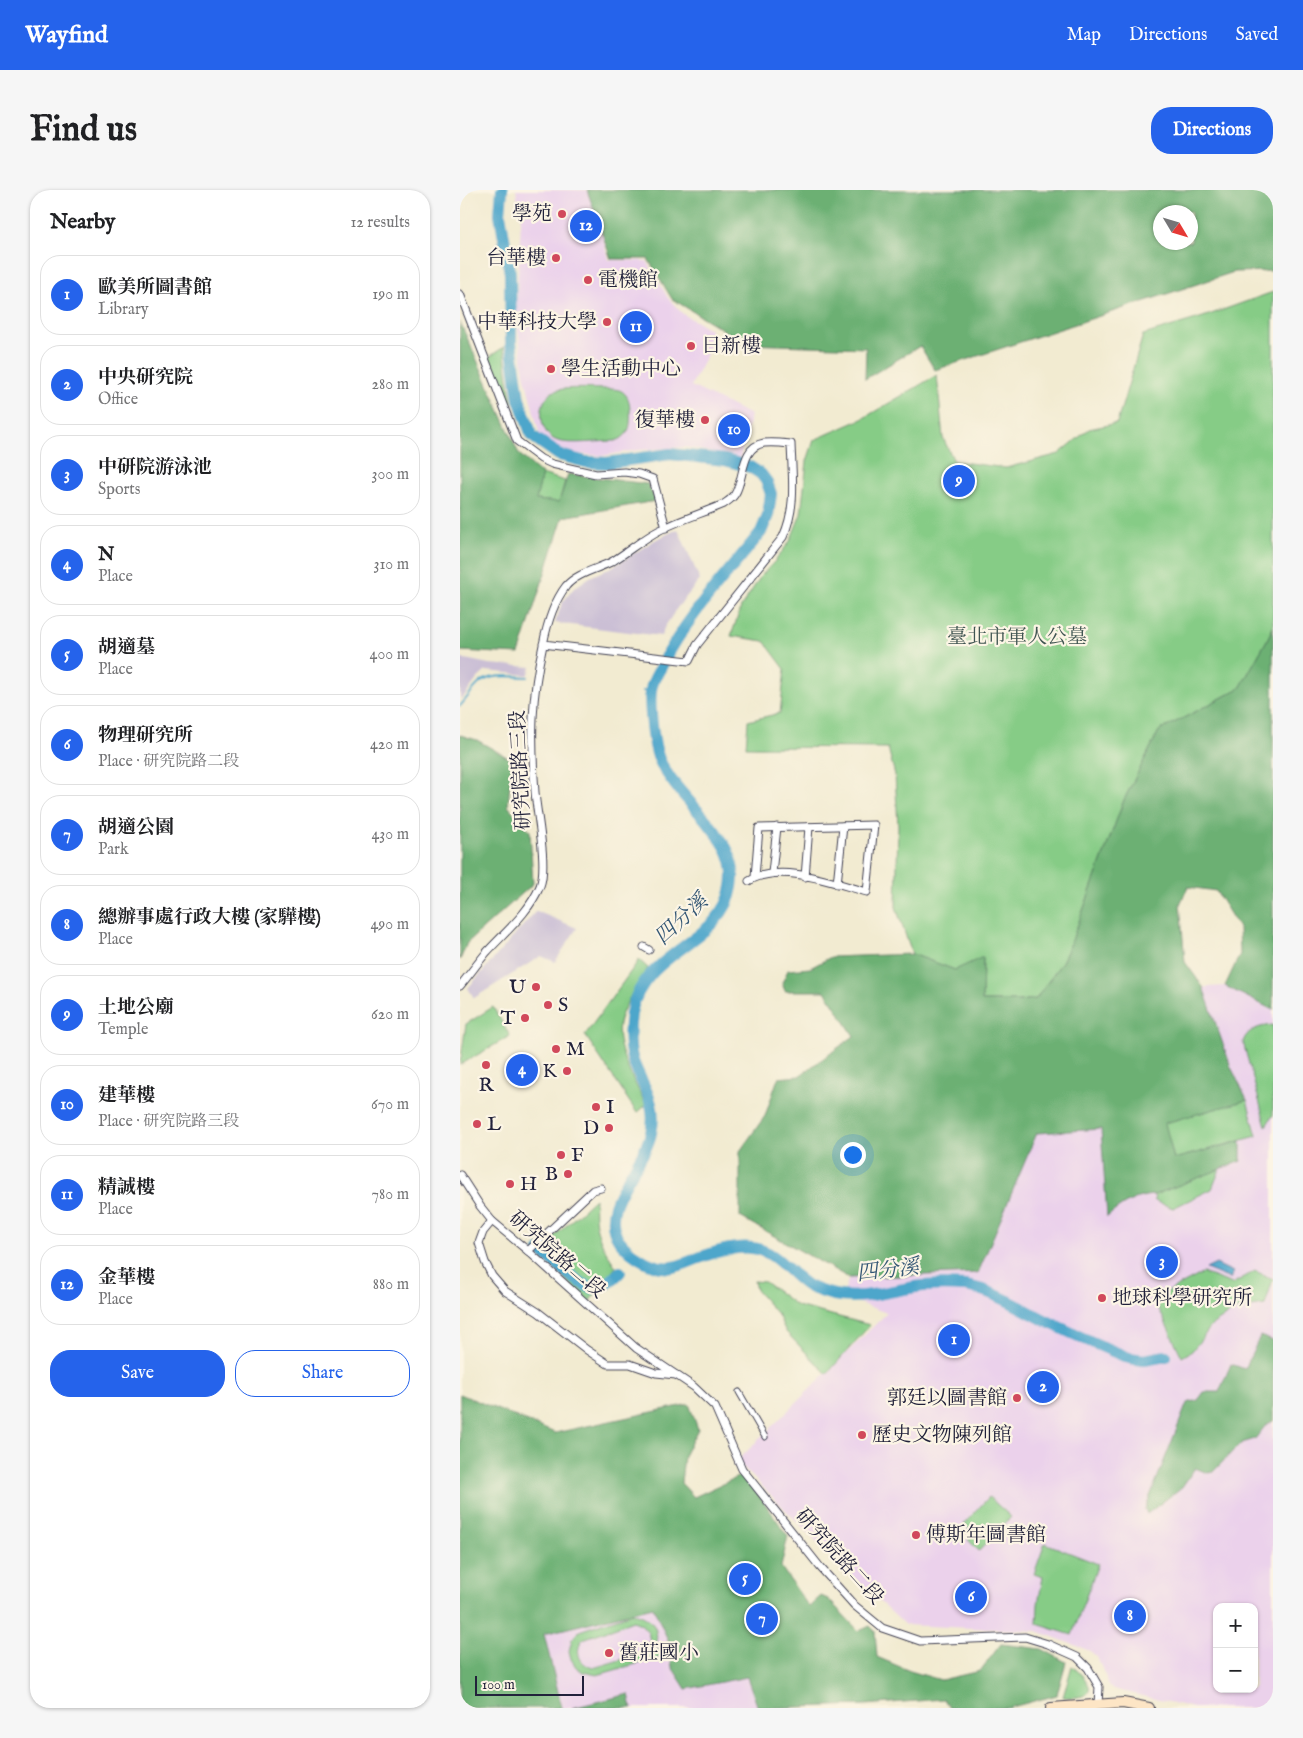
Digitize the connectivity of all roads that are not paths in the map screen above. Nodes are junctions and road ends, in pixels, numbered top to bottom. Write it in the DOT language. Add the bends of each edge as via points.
graph roads {
  1 [pos="460,294"];
  2 [pos="666,528"];
  3 [pos="543,644"];
  4 [pos="843,826"];
  5 [pos="777,827"];
  6 [pos="809,827"];
  7 [pos="772,873"];
  8 [pos="805,877"];
  9 [pos="837,884"];
  10 [pos="460,986"];
  11 [pos="460,1175"];
  12 [pos="601,1188"];
  13 [pos="492,1221"];
  14 [pos="528,1251"];
  15 [pos="676,1375"];
  16 [pos="739,1392"];
  17 [pos="765,1437"];
  18 [pos="1102,1707"];
  19 [pos="1051,1708"];
  20 [pos="1149,1708"];
  1 -- 2 [label="street" via="517,441 552,464 596,474 624,472 653,479"];
  2 -- 3 [label="street, 研究院路三段" via="568,584 551,614"];
  2 -- 3 [label="street, 研究院路三段" via="730,500 752,448 763,443 791,444 793,505 783,537 697,646 689,661"];
  3 -- 10 [label="street, 研究院路三段" via="535,684 532,736 536,810 544,866 540,884 523,914"];
  4 -- 6 [label="street"];
  4 -- 9 [label="street"];
  4 -- 9 [label="street" via="874,825 867,892"];
  5 -- 6 [label="street"];
  5 -- 7 [label="street"];
  5 -- 7 [label="street" via="759,828 752,879"];
  6 -- 8 [label="street"];
  7 -- 8 [label="street"];
  8 -- 9 [label="street"];
  11 -- 13 [label="street"];
  12 -- 14 [label="street" via="593,1190"];
  13 -- 14 [label="street, 研究院路二段"];
  13 -- 15 [label="street, 研究院路二段" via="479,1243 492,1276 505,1291 608,1364 630,1364 656,1373"];
  14 -- 15 [label="street, 研究院路二段" via="636,1348"];
  15 -- 18 [label="street, 研究院路二段" via="715,1407 742,1469 820,1567 854,1605 882,1628 920,1641 1025,1637 1048,1644 1077,1657 1088,1668 1099,1687"];
  16 -- 17 [label="street"];
  18 -- 19 [label="main road"];
  18 -- 20 [label="main road" via="1123,1703"];
}
